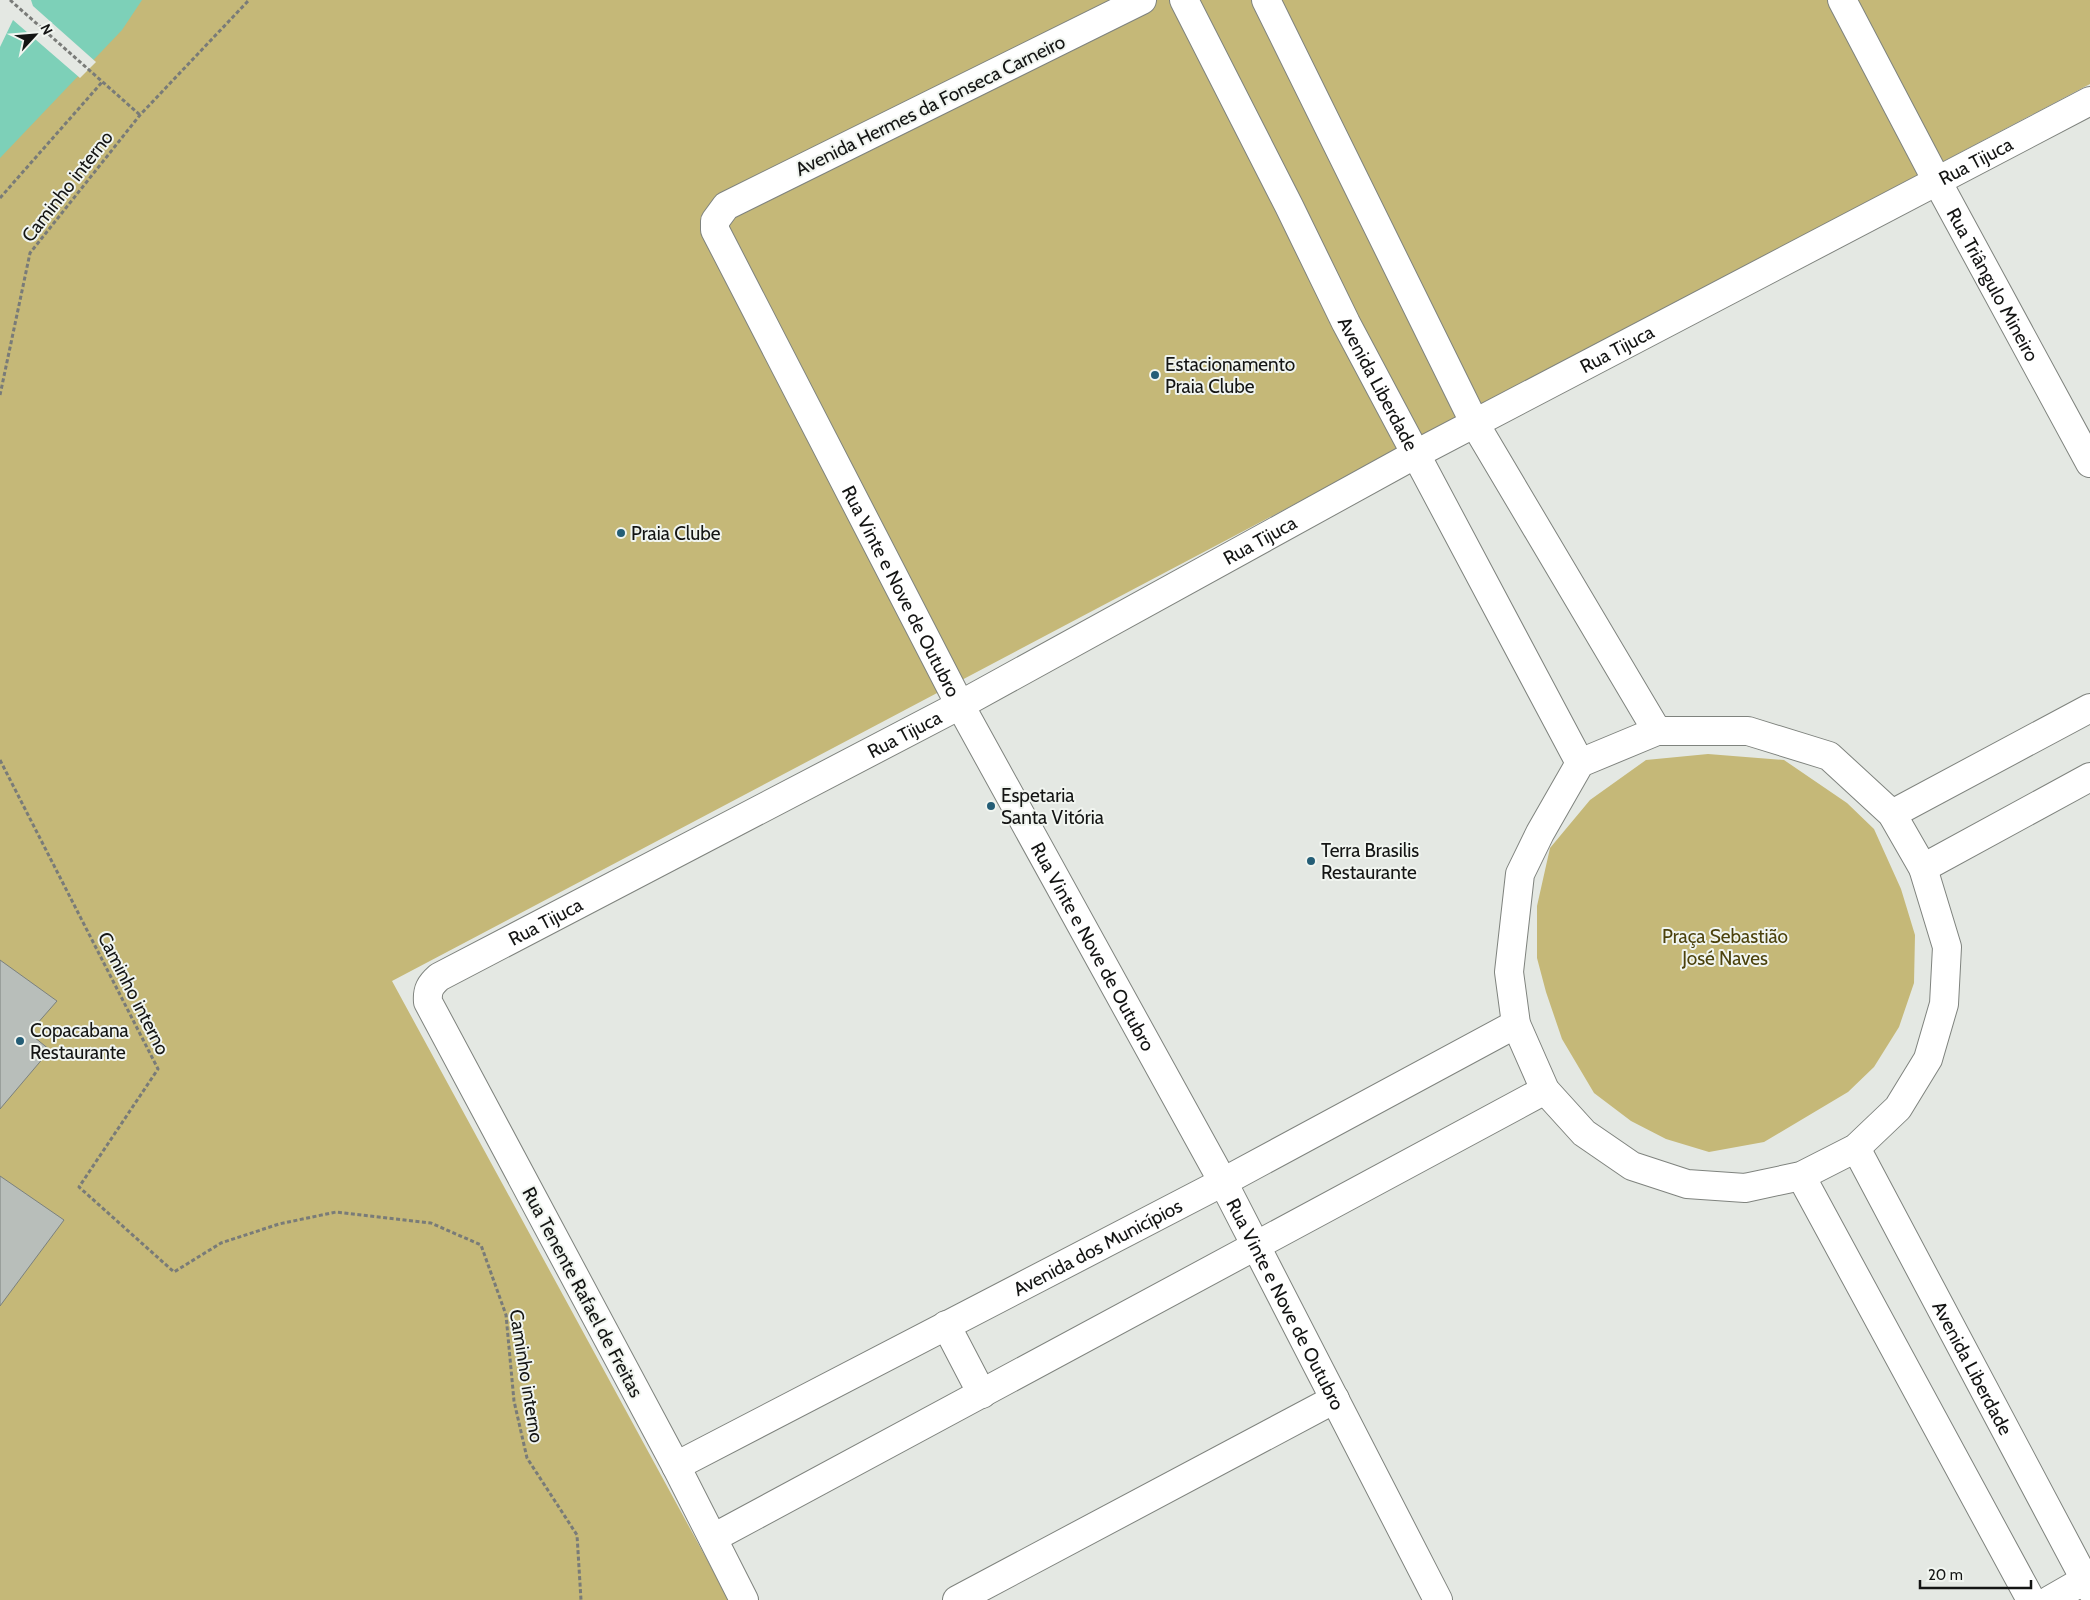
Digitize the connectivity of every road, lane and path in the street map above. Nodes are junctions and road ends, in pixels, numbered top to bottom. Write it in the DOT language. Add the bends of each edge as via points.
graph roads {
  1 [pos="10,0"];
  2 [pos="249,0"];
  3 [pos="1142,0"];
  4 [pos="1184,0"];
  5 [pos="1266,0"];
  6 [pos="1842,0"];
  7 [pos="103,81"];
  8 [pos="2090,100"];
  9 [pos="140,115"];
  10 [pos="1937,181"];
  11 [pos="0,198"];
  12 [pos="719,213"];
  13 [pos="0,395"];
  14 [pos="1475,424"];
  15 [pos="1416,454"];
  16 [pos="2090,463"];
  17 [pos="960,705"];
  18 [pos="2090,708"];
  19 [pos="1657,731"];
  20 [pos="0,760"];
  21 [pos="1580,763"];
  22 [pos="2090,777"];
  23 [pos="1892,814"];
  24 [pos="1923,868"];
  25 [pos="431,984"];
  26 [pos="1516,1024"];
  27 [pos="1545,1090"];
  28 [pos="1856,1148"];
  29 [pos="1802,1176"];
  30 [pos="1223,1182"];
  31 [pos="1255,1243"];
  32 [pos="946,1325"];
  33 [pos="982,1394"];
  34 [pos="1335,1399"];
  35 [pos="676,1466"];
  36 [pos="713,1538"];
  37 [pos="2088,1582"];
  38 [pos="581,1600"];
  39 [pos="744,1600"];
  40 [pos="957,1600"];
  41 [pos="1438,1600"];
  42 [pos="2031,1600"];
  43 [pos="2050,1600"];
  1 -- 7 [label="path"];
  2 -- 9 [label="path, Caminho interno"];
  3 -- 12 [label="street, Avenida Hermes da Fonseca Carneiro" via="726,206"];
  4 -- 15 [label="street, Avenida Liberdade" via="1346,323"];
  5 -- 14 [label="street"];
  6 -- 10 [label="street, Rua Triângulo Mineiro"];
  7 -- 9 [label="path"];
  7 -- 11 [label="path, Caminho interno"];
  8 -- 10 [label="street, Rua Tijuca"];
  9 -- 13 [label="path, Caminho interno" via="30,253"];
  10 -- 14 [label="street, Rua Tijuca"];
  10 -- 16 [label="street, Rua Triângulo Mineiro"];
  12 -- 17 [label="street, Rua Vinte e Nove de Outubro" via="715,230"];
  14 -- 15 [label="street, Rua Tijuca"];
  14 -- 19 [label="street"];
  15 -- 17 [label="street, Rua Tijuca"];
  15 -- 21 [label="street, Avenida Liberdade"];
  17 -- 25 [label="street, Rua Tijuca"];
  17 -- 30 [label="street, Rua Vinte e Nove de Outubro"];
  18 -- 23 [label="street"];
  19 -- 21 [label="street"];
  19 -- 23 [label="street" via="1748,731 1829,756"];
  20 -- 38 [label="path, Caminho interno" via="158,1069 79,1188 174,1272 221,1243 279,1224 336,1212 431,1224 481,1245 506,1315 514,1401 527,1458 577,1535"];
  21 -- 26 [label="street" via="1520,874 1508,972"];
  22 -- 24 [label="street"];
  23 -- 24 [label="street"];
  24 -- 28 [label="street" via="1947,947 1944,1004 1928,1060 1898,1108"];
  25 -- 35 [label="street, Rua Tenente Rafael de Freitas" via="427,992 428,1002"];
  26 -- 27 [label="street"];
  26 -- 30 [label="street, Avenida dos Municípios"];
  27 -- 29 [label="street" via="1584,1133 1632,1166 1687,1184 1745,1188"];
  27 -- 31 [label="street"];
  28 -- 29 [label="street"];
  28 -- 37 [label="street, Avenida Liberdade"];
  29 -- 42 [label="street"];
  30 -- 31 [label="street, Rua Vinte e Nove de Outubro"];
  30 -- 32 [label="street, Avenida dos Municípios"];
  31 -- 33 [label="street"];
  31 -- 34 [label="street, Rua Vinte e Nove de Outubro"];
  32 -- 33 [label="street"];
  32 -- 35 [label="street, Avenida dos Municípios"];
  33 -- 36 [label="street"];
  34 -- 40 [label="street"];
  34 -- 41 [label="street, Rua Vinte e Nove de Outubro"];
  35 -- 36 [label="street, Rua Tenente Rafael de Freitas"];
  36 -- 39 [label="street, Rua Tenente Rafael de Freitas"];
  37 -- 43 [label="street"];
}
